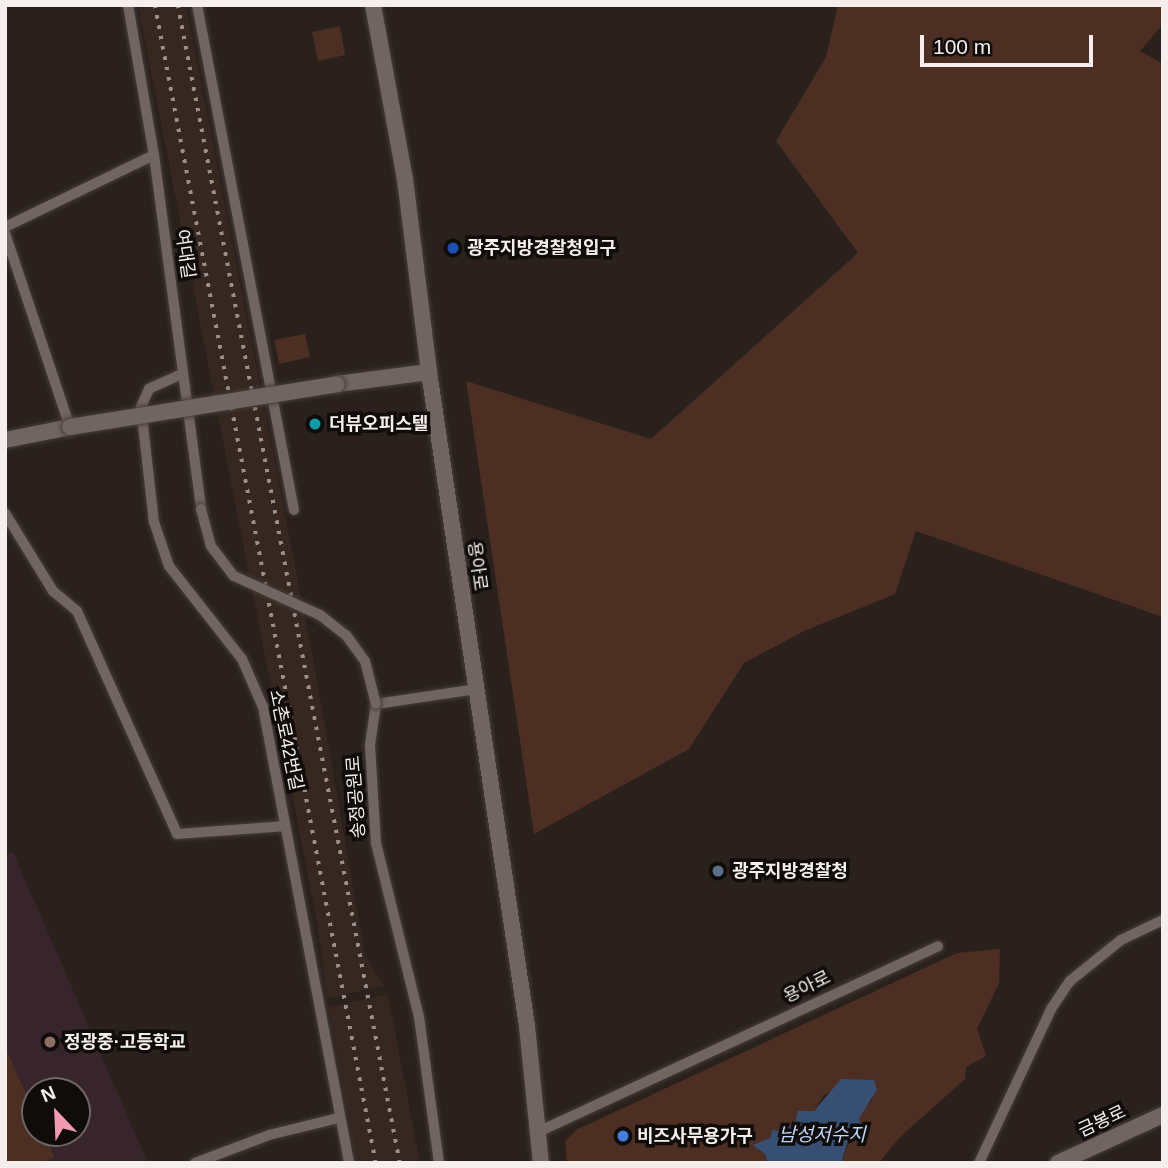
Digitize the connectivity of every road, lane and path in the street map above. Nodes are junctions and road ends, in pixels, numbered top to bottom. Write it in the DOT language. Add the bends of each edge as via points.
graph roads {
  1 [pos="128,5"];
  2 [pos="197,5"];
  3 [pos="373,5"];
  4 [pos="154,155"];
  5 [pos="5,227"];
  6 [pos="5,233"];
  7 [pos="429,372"];
  8 [pos="182,374"];
  9 [pos="71,427"];
  10 [pos="5,440"];
  11 [pos="201,509"];
  12 [pos="294,510"];
  13 [pos="5,513"];
  14 [pos="476,689"];
  15 [pos="376,704"];
  16 [pos="285,826"];
  17 [pos="1163,920"];
  18 [pos="938,946"];
  19 [pos="1163,1115"];
  20 [pos="340,1118"];
  21 [pos="538,1132"];
  22 [pos="195,1163"];
  23 [pos="349,1163"];
  24 [pos="439,1163"];
  25 [pos="541,1163"];
  26 [pos="979,1163"];
  27 [pos="1058,1163"];
  1 -- 4 [label="street, 여대길"];
  2 -- 12 [label="street"];
  3 -- 7 [label="street, 용아로" via="405,179"];
  4 -- 5 [label="street"];
  4 -- 8 [label="street, 여대길"];
  6 -- 9 [label="street"];
  7 -- 9 [label="street, bridge"];
  7 -- 14 [label="street, 용아로"];
  8 -- 11 [label="street, 여대길"];
  8 -- 16 [label="street, 소촌로42번길" via="149,389 141,407 154,522 180,586 253,676 270,736"];
  9 -- 10 [label="street"];
  11 -- 15 [label="street, 송정공원로, bridge" via="211,546 234,576 320,615 346,635 369,669"];
  13 -- 16 [label="street" via="53,592 77,611 177,834"];
  14 -- 15 [label="street"];
  14 -- 21 [label="street, 용아로" via="525,1013"];
  15 -- 24 [label="street, 송정공원로" via="370,745 372,817 419,1017"];
  16 -- 20 [label="street, 소촌로42번길"];
  17 -- 26 [label="street" via="1121,940 1070,981 1051,1009"];
  18 -- 21 [label="street, 용아로"];
  19 -- 27 [label="street, 금봉로"];
  20 -- 22 [label="street" via="269,1135"];
  20 -- 23 [label="street, 소촌로42번길"];
  21 -- 25 [label="street, 용아로"];
}
